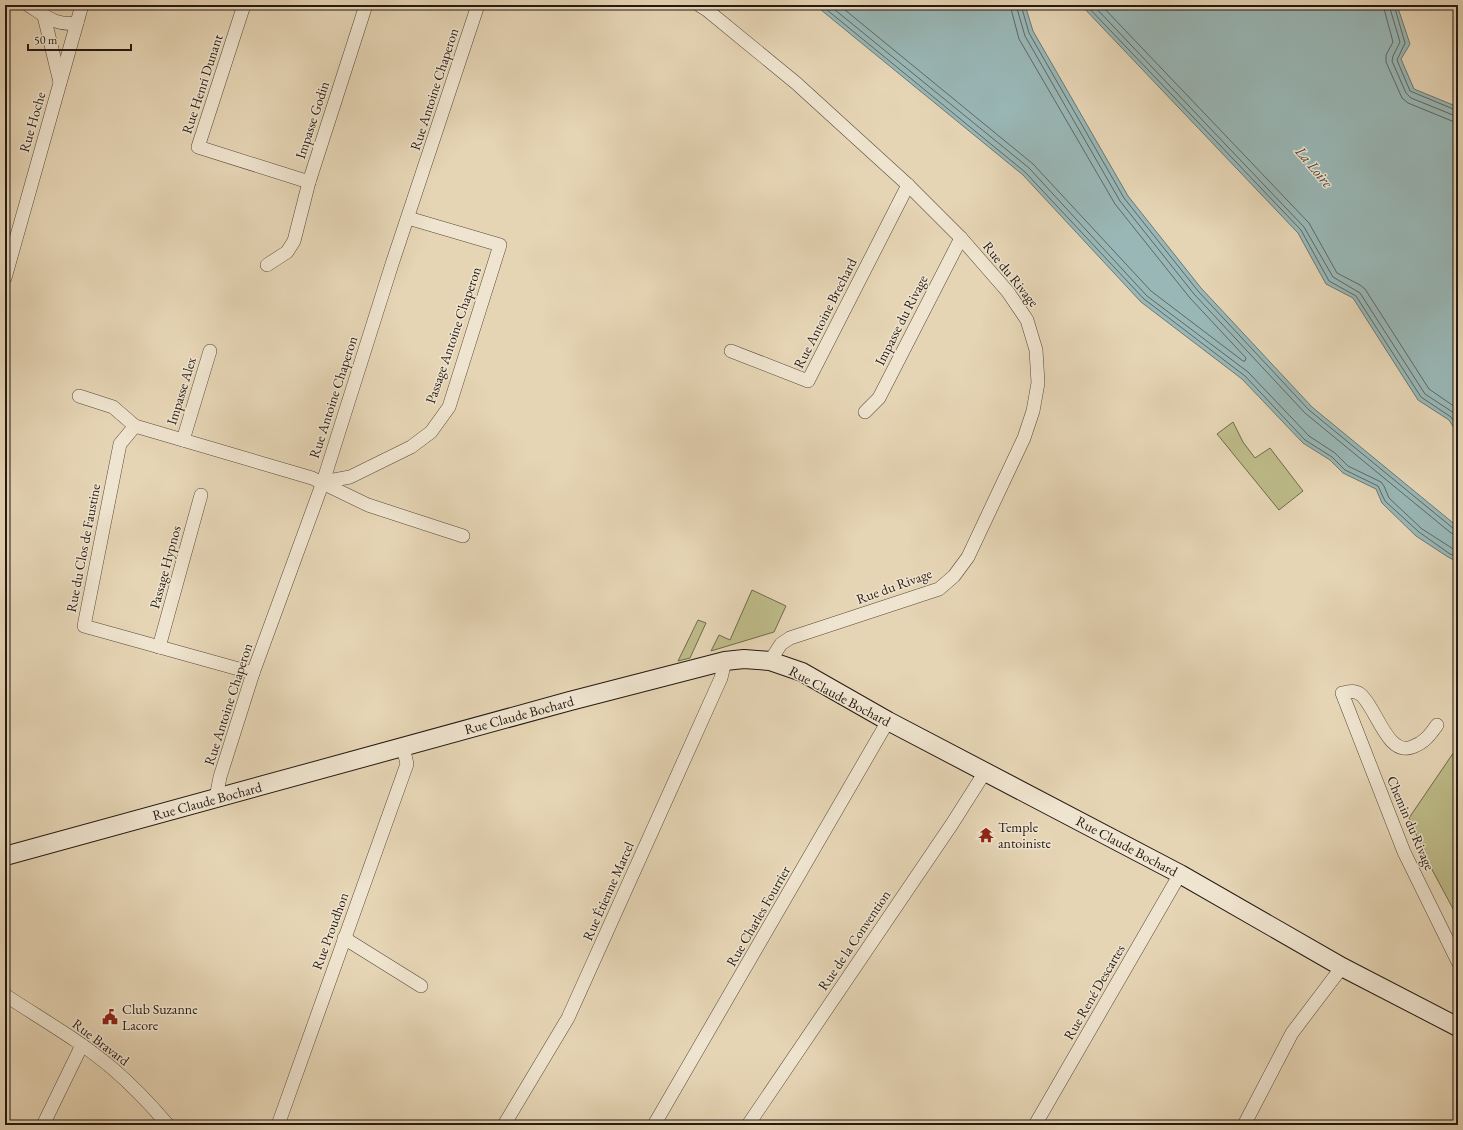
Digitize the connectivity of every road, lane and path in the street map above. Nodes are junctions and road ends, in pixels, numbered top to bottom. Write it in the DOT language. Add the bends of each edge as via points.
graph roads {
  1 [pos="28,5"];
  2 [pos="82,5"];
  3 [pos="244,5"];
  4 [pos="366,5"];
  5 [pos="478,5"];
  6 [pos="698,5"];
  7 [pos="44,16"];
  8 [pos="77,23"];
  9 [pos="60,83"];
  10 [pos="246,162"];
  11 [pos="309,182"];
  12 [pos="908,186"];
  13 [pos="408,218"];
  14 [pos="961,238"];
  15 [pos="7,258"];
  16 [pos="267,265"];
  17 [pos="5,278"];
  18 [pos="731,350"];
  19 [pos="210,351"];
  20 [pos="79,396"];
  21 [pos="865,412"];
  22 [pos="135,426"];
  23 [pos="183,440"];
  24 [pos="323,482"];
  25 [pos="201,495"];
  26 [pos="463,536"];
  27 [pos="160,647"];
  28 [pos="725,661"];
  29 [pos="770,661"];
  30 [pos="253,673"];
  31 [pos="888,721"];
  32 [pos="1437,725"];
  33 [pos="403,747"];
  34 [pos="985,772"];
  35 [pos="216,798"];
  36 [pos="5,856"];
  37 [pos="1180,874"];
  38 [pos="344,938"];
  39 [pos="1458,962"];
  40 [pos="1342,967"];
  41 [pos="421,986"];
  42 [pos="5,996"];
  43 [pos="1458,1027"];
  44 [pos="82,1045"];
  45 [pos="42,1125"];
  46 [pos="168,1125"];
  47 [pos="278,1125"];
  48 [pos="504,1125"];
  49 [pos="654,1125"];
  50 [pos="748,1125"];
  51 [pos="1035,1125"];
  52 [pos="1244,1125"];
  1 -- 7 [label="street"];
  2 -- 8 [label="street"];
  3 -- 10 [label="street, Rue Henri Dunant" via="198,147"];
  4 -- 11 [label="street, Impasse Godin"];
  5 -- 13 [label="street, Rue Antoine Chaperon"];
  6 -- 12 [label="street, Rue du Rivage" via="796,83"];
  7 -- 8 [label="street" via="57,23"];
  7 -- 9 [label="street, Rue Hoche"];
  8 -- 9 [label="street"];
  9 -- 15 [label="street, Rue Hoche"];
  10 -- 11 [label="street, Impasse Godin"];
  11 -- 16 [label="street" via="294,242 287,252"];
  12 -- 14 [label="street, Rue du Rivage"];
  12 -- 18 [label="street, Rue Antoine Brechard" via="808,381"];
  13 -- 24 [label="street, Rue Antoine Chaperon"];
  13 -- 24 [label="street, Passage Antoine Chaperon" via="500,245 449,408 431,432 411,447 350,477"];
  14 -- 21 [label="street, Impasse du Rivage" via="880,398"];
  14 -- 29 [label="street, Rue du Rivage" via="1008,292 1027,320 1036,350 1038,383 1033,411 1024,438 968,557 954,576 939,589 790,638 781,644"];
  15 -- 17 [label="street, Rue Hoche"];
  19 -- 23 [label="street, Impasse Alex"];
  20 -- 22 [label="street" via="113,407"];
  22 -- 23 [label="street"];
  22 -- 27 [label="street, Rue du Clos de Faustine" via="120,444 84,626"];
  23 -- 24 [label="street"];
  24 -- 26 [label="street" via="368,505"];
  24 -- 30 [label="street, Rue Antoine Chaperon"];
  25 -- 27 [label="street, Passage Hypnos"];
  27 -- 30 [label="street, Rue du Clos de Faustine"];
  28 -- 29 [label="main road, Rue Claude Bochard"];
  28 -- 33 [label="main road, Rue Claude Bochard"];
  28 -- 48 [label="street, Rue Étienne Marcel" via="721,678 568,1018"];
  29 -- 31 [label="main road, Rue Claude Bochard" via="802,672"];
  30 -- 35 [label="street, Rue Antoine Chaperon" via="220,777"];
  31 -- 34 [label="main road, Rue Claude Bochard"];
  31 -- 49 [label="street, Rue Charles Fourrier"];
  32 -- 39 [label="street, Chemin du Rivage" via="1419,744 1406,750 1398,747 1389,738 1365,699 1352,691 1342,693 1404,852"];
  33 -- 35 [label="main road, Rue Claude Bochard"];
  33 -- 38 [label="street, Rue Proudhon" via="407,764"];
  34 -- 37 [label="main road, Rue Claude Bochard"];
  34 -- 50 [label="street, Rue de la Convention"];
  35 -- 36 [label="main road, Rue Claude Bochard"];
  37 -- 40 [label="main road, Rue Claude Bochard"];
  37 -- 51 [label="street, Rue René Descartes"];
  38 -- 41 [label="street"];
  38 -- 47 [label="street, Rue Proudhon"];
  40 -- 43 [label="main road, Rue Claude Bochard"];
  40 -- 52 [label="street" via="1292,1033"];
  42 -- 44 [label="street, Rue Bravard"];
  44 -- 45 [label="street"];
  44 -- 46 [label="street, Rue Bravard" via="113,1068"];
}
